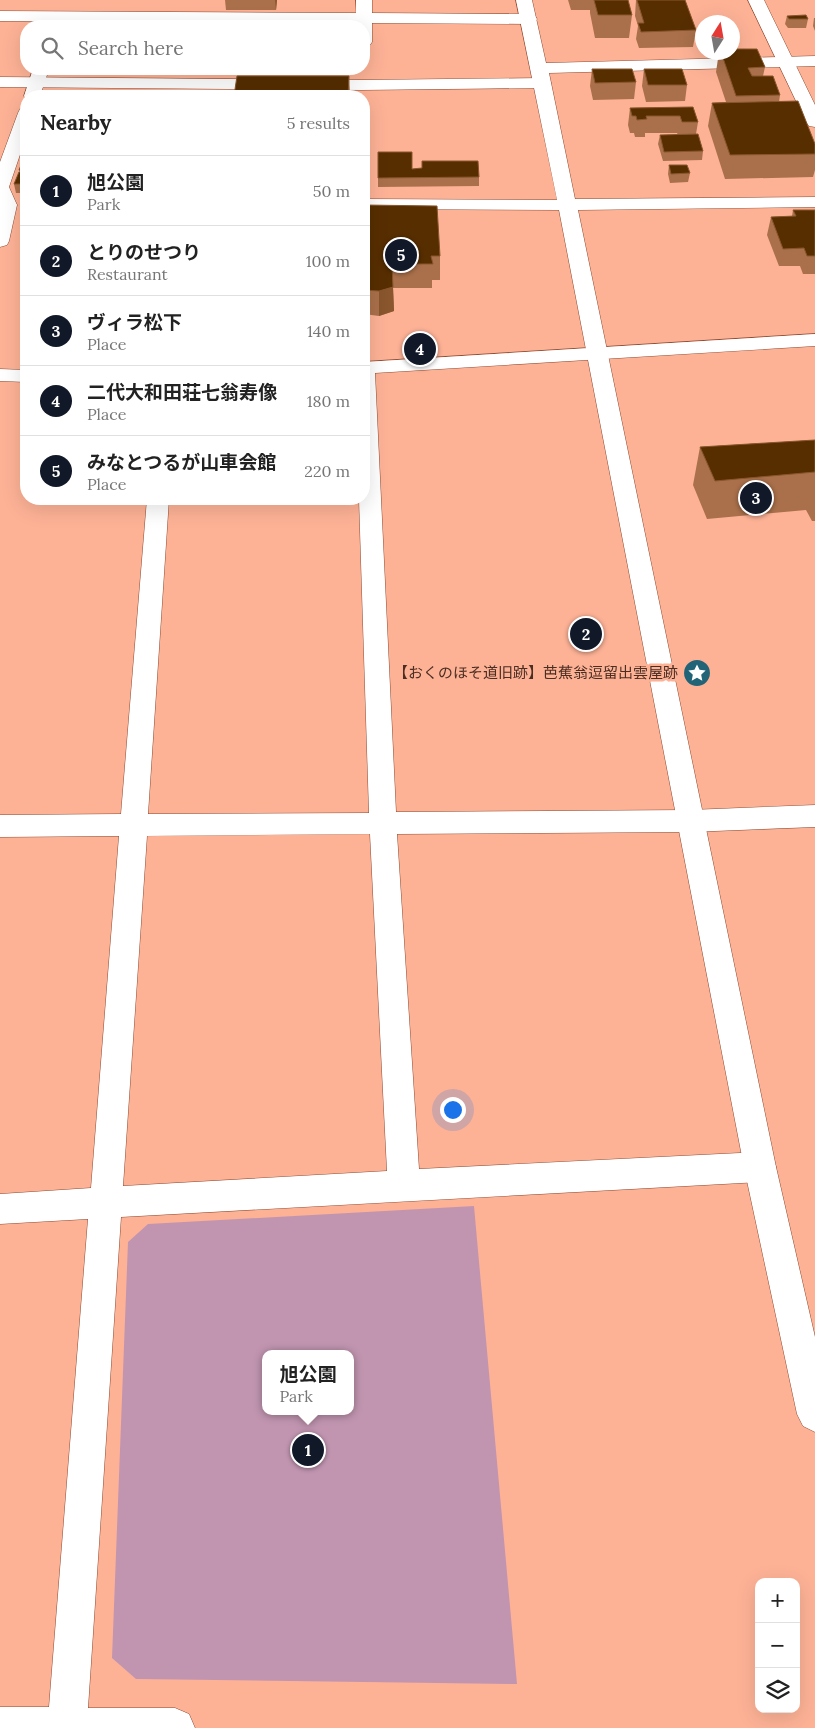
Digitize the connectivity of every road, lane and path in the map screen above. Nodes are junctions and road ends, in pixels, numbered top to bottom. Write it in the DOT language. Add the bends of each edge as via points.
graph roads {
  1 [pos="364,0"];
  2 [pos="756,0"];
  3 [pos="526,10"];
  4 [pos="0,16"];
  5 [pos="365,19"];
  6 [pos="37,20"];
  7 [pos="321,20"];
  8 [pos="815,61"];
  9 [pos="786,62"];
  10 [pos="541,76"];
  11 [pos="0,82"];
  12 [pos="37,83"];
  13 [pos="222,83"];
  14 [pos="361,83"];
  15 [pos="815,122"];
  16 [pos="20,130"];
  17 [pos="815,202"];
  18 [pos="370,204"];
  19 [pos="12,205"];
  20 [pos="566,205"];
  21 [pos="0,242"];
  22 [pos="815,340"];
  23 [pos="597,352"];
  24 [pos="370,368"];
  25 [pos="0,375"];
  26 [pos="20,376"];
  27 [pos="158,505"];
  28 [pos="370,505"];
  29 [pos="815,816"];
  30 [pos="690,821"];
  31 [pos="135,824"];
  32 [pos="384,824"];
  33 [pos="0,826"];
  34 [pos="760,1167"];
  35 [pos="404,1185"];
  36 [pos="105,1204"];
  37 [pos="0,1209"];
  38 [pos="815,1414"];
  39 [pos="67,1726"];
  40 [pos="0,1727"];
  41 [pos="175,1728"];
  1 -- 5 [label="street"];
  2 -- 9 [label="street"];
  3 -- 5 [label="street"];
  3 -- 10 [label="street"];
  4 -- 6 [label="street"];
  5 -- 7 [label="street"];
  8 -- 9 [label="street"];
  9 -- 10 [label="street"];
  9 -- 15 [label="street"];
  10 -- 14 [label="street"];
  10 -- 20 [label="street"];
  11 -- 12 [label="street"];
  12 -- 13 [label="street"];
  13 -- 14 [label="street"];
  16 -- 19 [label="street" via="0,187"];
  17 -- 20 [label="street"];
  18 -- 20 [label="street"];
  19 -- 21 [label="street"];
  20 -- 23 [label="street"];
  22 -- 23 [label="street"];
  23 -- 24 [label="street"];
  23 -- 30 [label="street"];
  25 -- 26 [label="street"];
  27 -- 31 [label="street"];
  28 -- 32 [label="street"];
  29 -- 30 [label="street"];
  30 -- 32 [label="street"];
  30 -- 34 [label="street"];
  31 -- 32 [label="street"];
  31 -- 33 [label="street"];
  31 -- 36 [label="street"];
  32 -- 35 [label="street"];
  34 -- 35 [label="street"];
  34 -- 38 [label="street"];
  35 -- 36 [label="street"];
  36 -- 37 [label="street"];
  36 -- 39 [label="street"];
  39 -- 40 [label="street"];
  39 -- 41 [label="street"];
}
